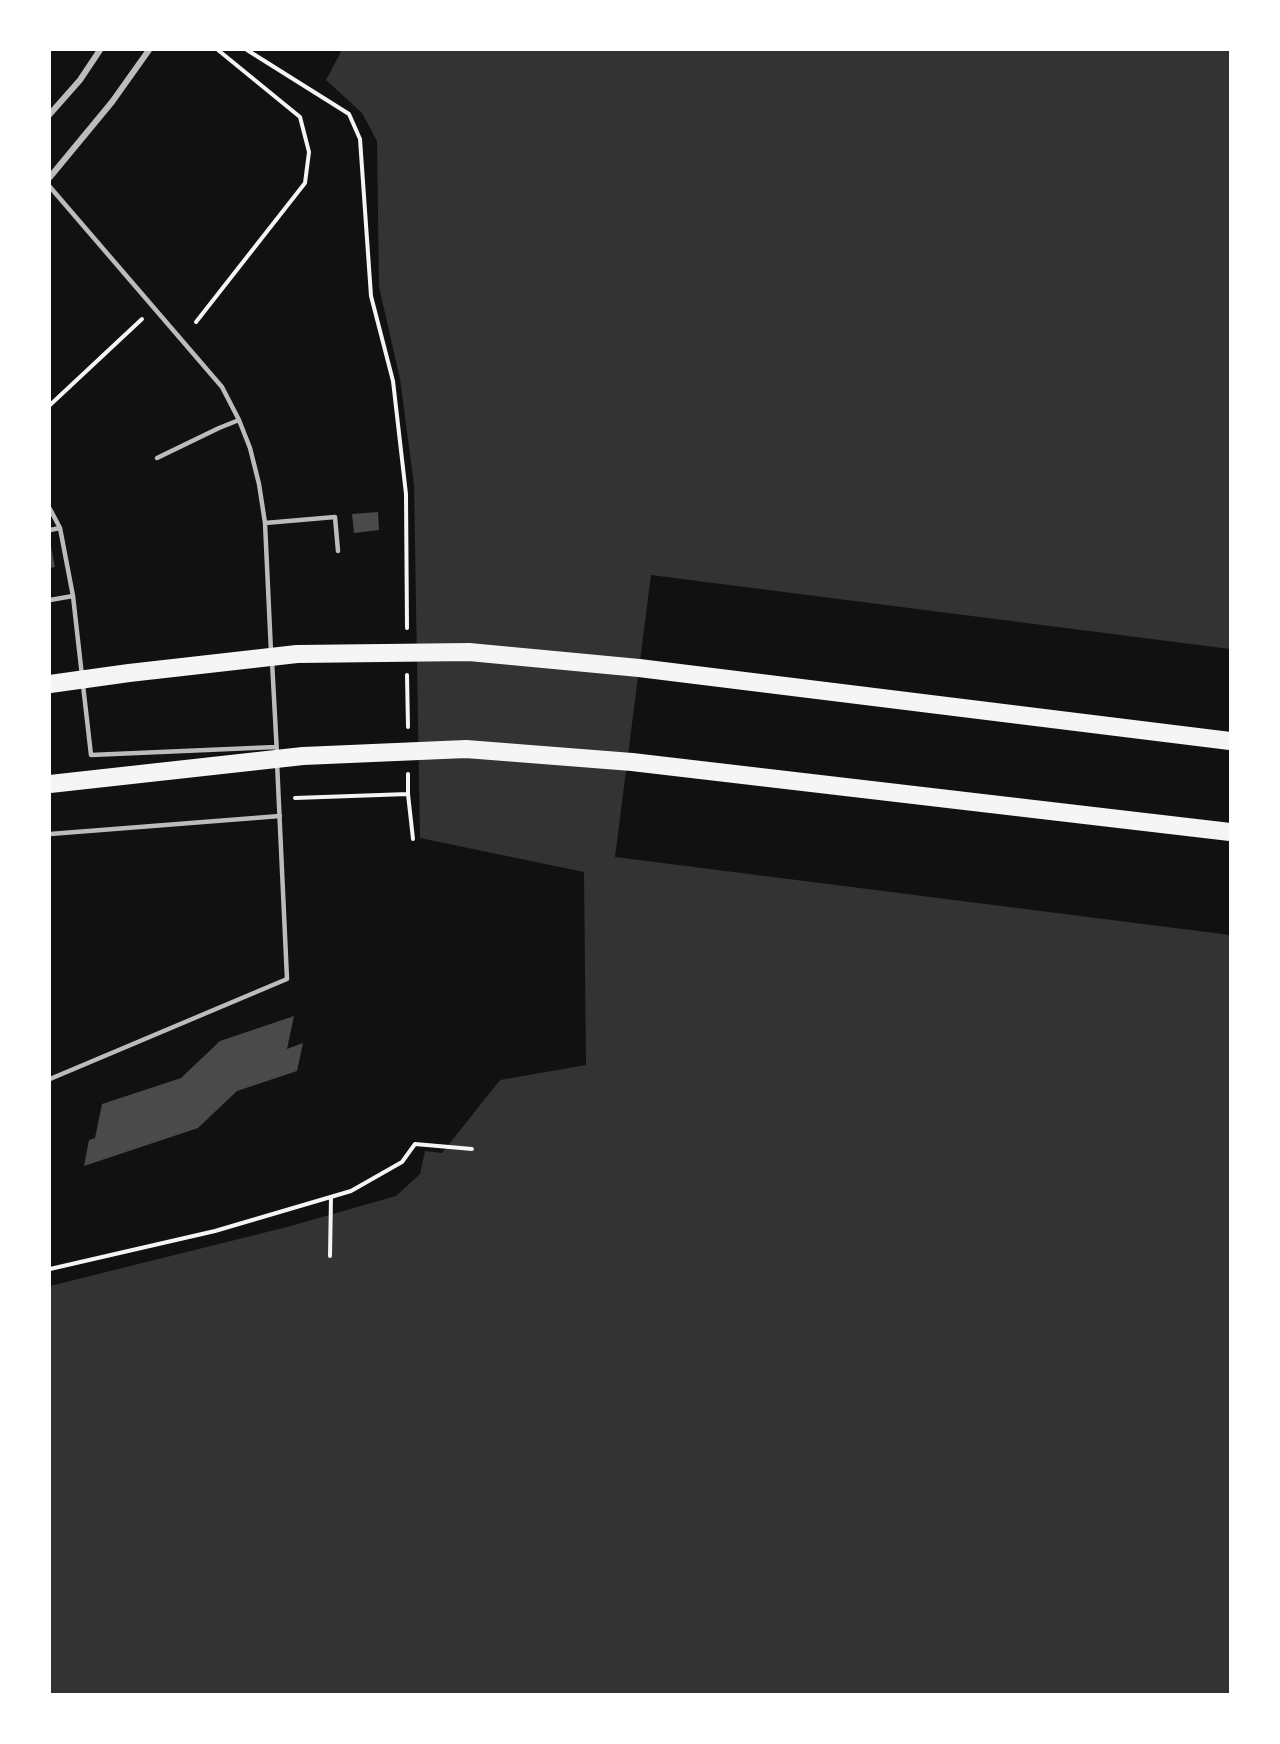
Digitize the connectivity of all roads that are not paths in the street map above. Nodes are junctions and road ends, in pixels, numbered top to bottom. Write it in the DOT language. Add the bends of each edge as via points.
graph roads {
  1 [pos="100,50"];
  2 [pos="149,50"];
  3 [pos="50,114"];
  4 [pos="50,177"];
  5 [pos="50,187"];
  6 [pos="239,420"];
  7 [pos="157,458"];
  8 [pos="50,509"];
  9 [pos="265,523"];
  10 [pos="60,528"];
  11 [pos="50,530"];
  12 [pos="338,551"];
  13 [pos="73,596"];
  14 [pos="50,600"];
  15 [pos="50,684"];
  16 [pos="1230,741"];
  17 [pos="276,747"];
  18 [pos="50,784"];
  19 [pos="280,816"];
  20 [pos="1230,832"];
  21 [pos="50,834"];
  22 [pos="50,1079"];
  1 -- 3 [label="street"];
  2 -- 4 [label="street"];
  5 -- 6 [label="lane" via="222,387"];
  6 -- 7 [label="lane"];
  6 -- 9 [label="lane" via="250,448"];
  8 -- 10 [label="lane"];
  9 -- 12 [label="lane" via="335,517"];
  9 -- 17 [label="lane"];
  10 -- 11 [label="lane"];
  10 -- 13 [label="lane"];
  13 -- 14 [label="lane"];
  13 -- 17 [label="lane" via="91,755"];
  15 -- 16 [label="highway" via="297,654 469,652 639,668"];
  17 -- 19 [label="lane"];
  18 -- 20 [label="highway" via="303,756 466,748 632,762"];
  19 -- 21 [label="lane"];
  19 -- 22 [label="lane" via="287,979"];
}
